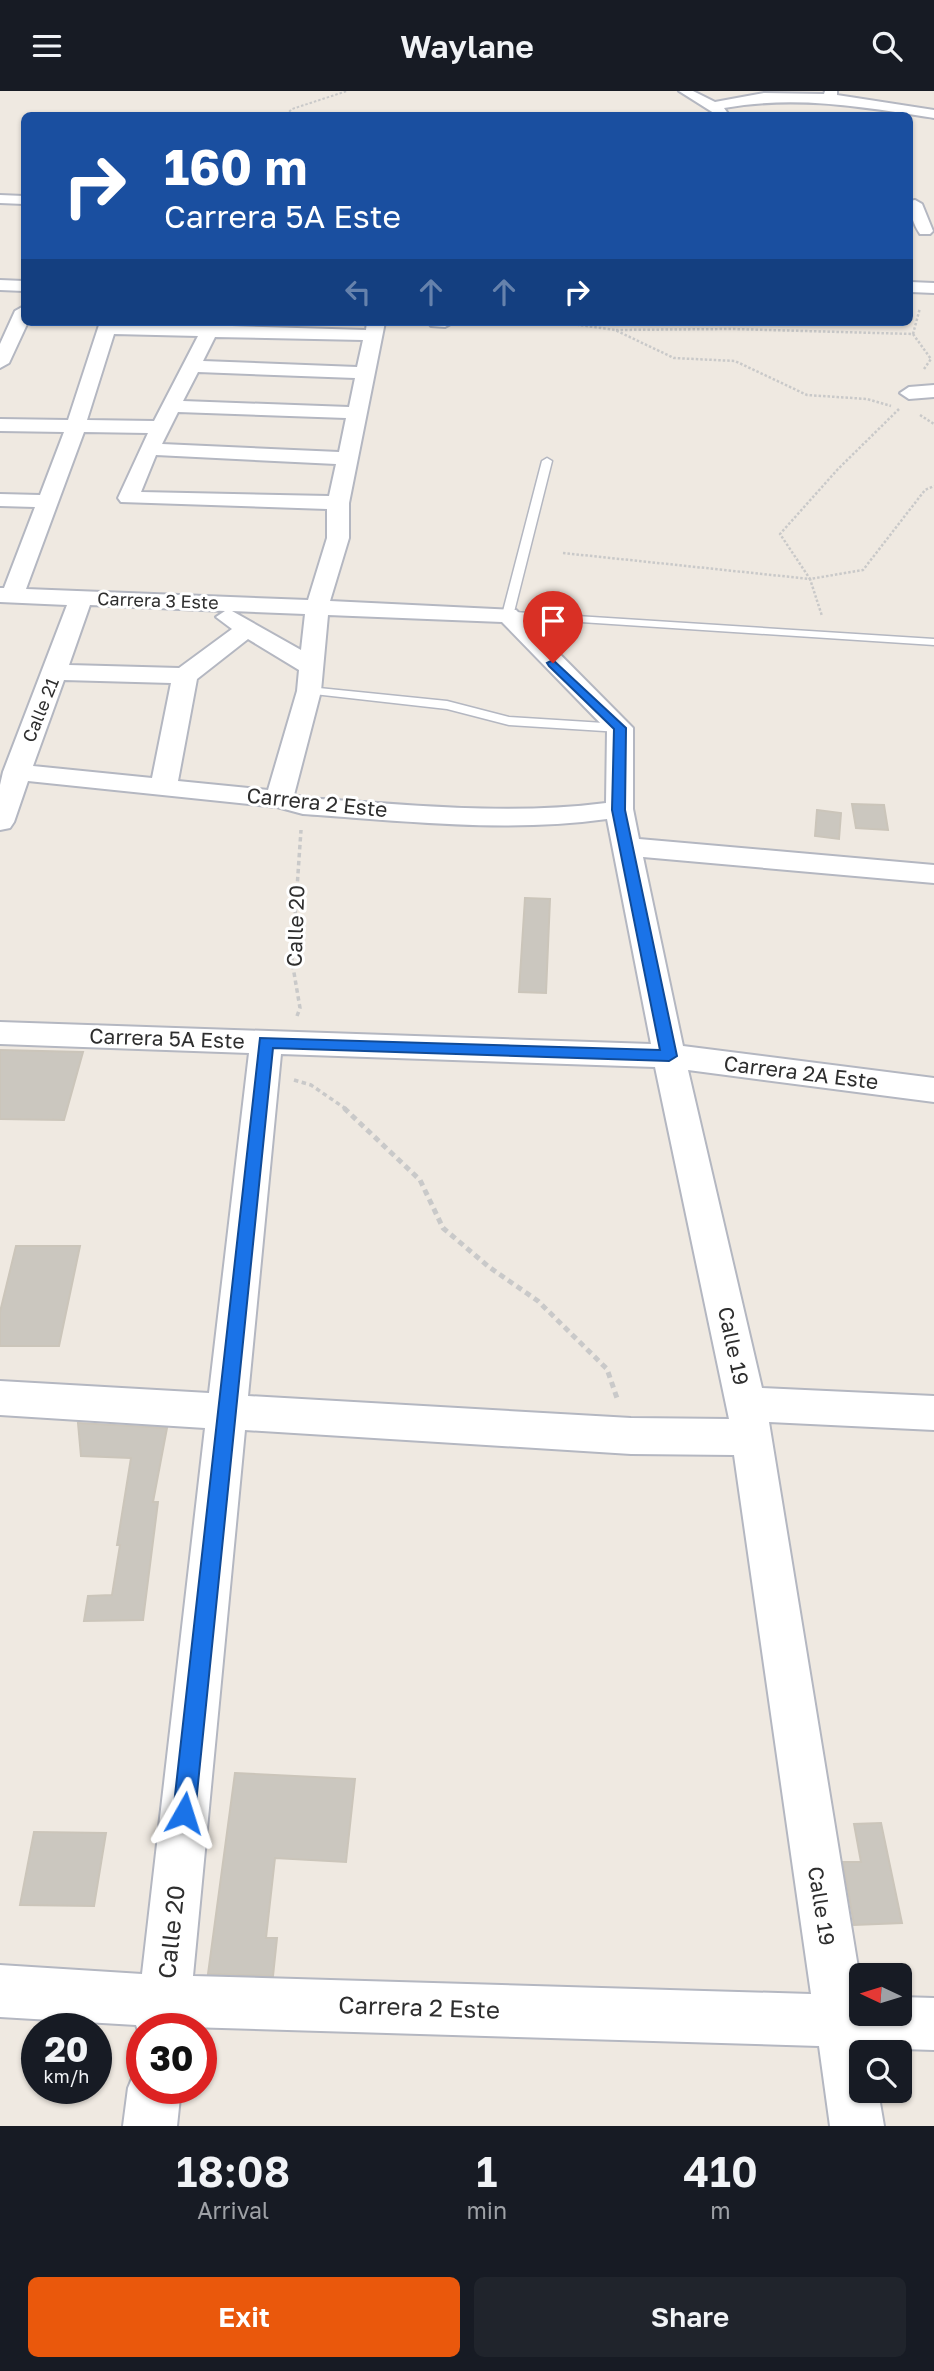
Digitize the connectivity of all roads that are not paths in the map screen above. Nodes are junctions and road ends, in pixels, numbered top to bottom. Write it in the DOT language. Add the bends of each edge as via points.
graph roads {
  1 [pos="685,91"];
  2 [pos="831,94"];
  3 [pos="764,97"];
  4 [pos="719,111"];
  5 [pos="801,112"];
  6 [pos="934,114"];
  7 [pos="0,199"];
  8 [pos="21,200"];
  9 [pos="915,204"];
  10 [pos="923,231"];
  11 [pos="0,285"];
  12 [pos="21,286"];
  13 [pos="913,286"];
  14 [pos="934,288"];
  15 [pos="21,319"];
  16 [pos="108,326"];
  17 [pos="128,326"];
  18 [pos="374,328"];
  19 [pos="210,330"];
  20 [pos="0,363"];
  21 [pos="192,366"];
  22 [pos="365,373"];
  23 [pos="934,391"];
  24 [pos="906,404"];
  25 [pos="171,406"];
  26 [pos="356,413"];
  27 [pos="0,425"];
  28 [pos="76,426"];
  29 [pos="160,427"];
  30 [pos="149,449"];
  31 [pos="347,458"];
  32 [pos="547,461"];
  33 [pos="0,500"];
  34 [pos="47,501"];
  35 [pos="338,503"];
  36 [pos="6,595"];
  37 [pos="82,599"];
  38 [pos="202,603"];
  39 [pos="317,607"];
  40 [pos="508,615"];
  41 [pos="248,628"];
  42 [pos="934,642"];
  43 [pos="57,672"];
  44 [pos="186,676"];
  45 [pos="311,679"];
  46 [pos="620,728"];
  47 [pos="16,772"];
  48 [pos="163,787"];
  49 [pos="291,802"];
  50 [pos="619,810"];
  51 [pos="0,822"];
  52 [pos="628,847"];
  53 [pos="934,874"];
  54 [pos="0,1033"];
  55 [pos="271,1052"];
  56 [pos="669,1056"];
  57 [pos="934,1090"];
  58 [pos="0,1398"];
  59 [pos="225,1412"];
  60 [pos="934,1413"];
  61 [pos="748,1421"];
  62 [pos="0,1991"];
  63 [pos="156,2013"];
  64 [pos="163,2013"];
  65 [pos="217,2015"];
  66 [pos="839,2021"];
  67 [pos="934,2024"];
  68 [pos="153,2104"];
  69 [pos="150,2126"];
  70 [pos="857,2126"];
  1 -- 4 [label="street"];
  2 -- 3 [label="street"];
  2 -- 6 [label="street"];
  3 -- 4 [label="street"];
  3 -- 5 [label="street" via="797,104"];
  7 -- 8 [label="street"];
  9 -- 10 [label="street"];
  11 -- 12 [label="street"];
  13 -- 14 [label="street"];
  15 -- 20 [label="street"];
  16 -- 28 [label="street"];
  17 -- 19 [label="street"];
  18 -- 19 [label="street"];
  18 -- 22 [label="street"];
  19 -- 21 [label="street"];
  21 -- 22 [label="street"];
  21 -- 25 [label="street"];
  22 -- 26 [label="street"];
  23 -- 24 [label="street"];
  25 -- 26 [label="street"];
  25 -- 29 [label="street"];
  26 -- 31 [label="street"];
  27 -- 28 [label="street"];
  28 -- 29 [label="street"];
  28 -- 34 [label="street"];
  29 -- 30 [label="street"];
  30 -- 31 [label="street"];
  30 -- 35 [label="street" via="128,498"];
  31 -- 35 [label="street"];
  32 -- 40 [label="lane"];
  33 -- 34 [label="street"];
  34 -- 36 [label="street"];
  35 -- 39 [label="street" via="338,538"];
  36 -- 37 [label="street, Carrera 3 Este"];
  37 -- 38 [label="street, Carrera 3 Este"];
  37 -- 43 [label="street, Calle 21"];
  38 -- 39 [label="street, Carrera 3 Este"];
  38 -- 41 [label="street"];
  39 -- 40 [label="street, Carrera 3 Este"];
  39 -- 45 [label="street"];
  40 -- 42 [label="lane"];
  40 -- 46 [label="street"];
  41 -- 44 [label="street"];
  41 -- 45 [label="street"];
  43 -- 44 [label="street"];
  43 -- 47 [label="street, Calle 21"];
  44 -- 48 [label="street"];
  45 -- 46 [label="lane" via="509,721"];
  45 -- 49 [label="street"];
  46 -- 50 [label="street, Calle 19"];
  47 -- 48 [label="street, Carrera 2 Este"];
  47 -- 51 [label="street, Calle 21"];
  48 -- 49 [label="street, Carrera 2 Este"];
  49 -- 50 [label="street, Carrera 2 Este" via="512,819"];
  50 -- 52 [label="street, Calle 19"];
  52 -- 53 [label="street"];
  52 -- 56 [label="street, Calle 19"];
  54 -- 55 [label="street, Carrera 5A Este"];
  55 -- 56 [label="street, Carrera 5A Este"];
  55 -- 59 [label="street, Calle 20"];
  56 -- 57 [label="street, Carrera 2A Este"];
  56 -- 61 [label="street, Calle 19"];
  58 -- 59 [label="street"];
  59 -- 61 [label="street" via="631,1436"];
  59 -- 64 [label="street, Calle 20"];
  60 -- 61 [label="street"];
  61 -- 66 [label="street, Calle 19"];
  62 -- 63 [label="street, Carrera 2 Este"];
  65 -- 66 [label="street, Carrera 2 Este"];
  66 -- 67 [label="street"];
  66 -- 70 [label="street, Calle 19"];
  68 -- 69 [label="street"];
}
